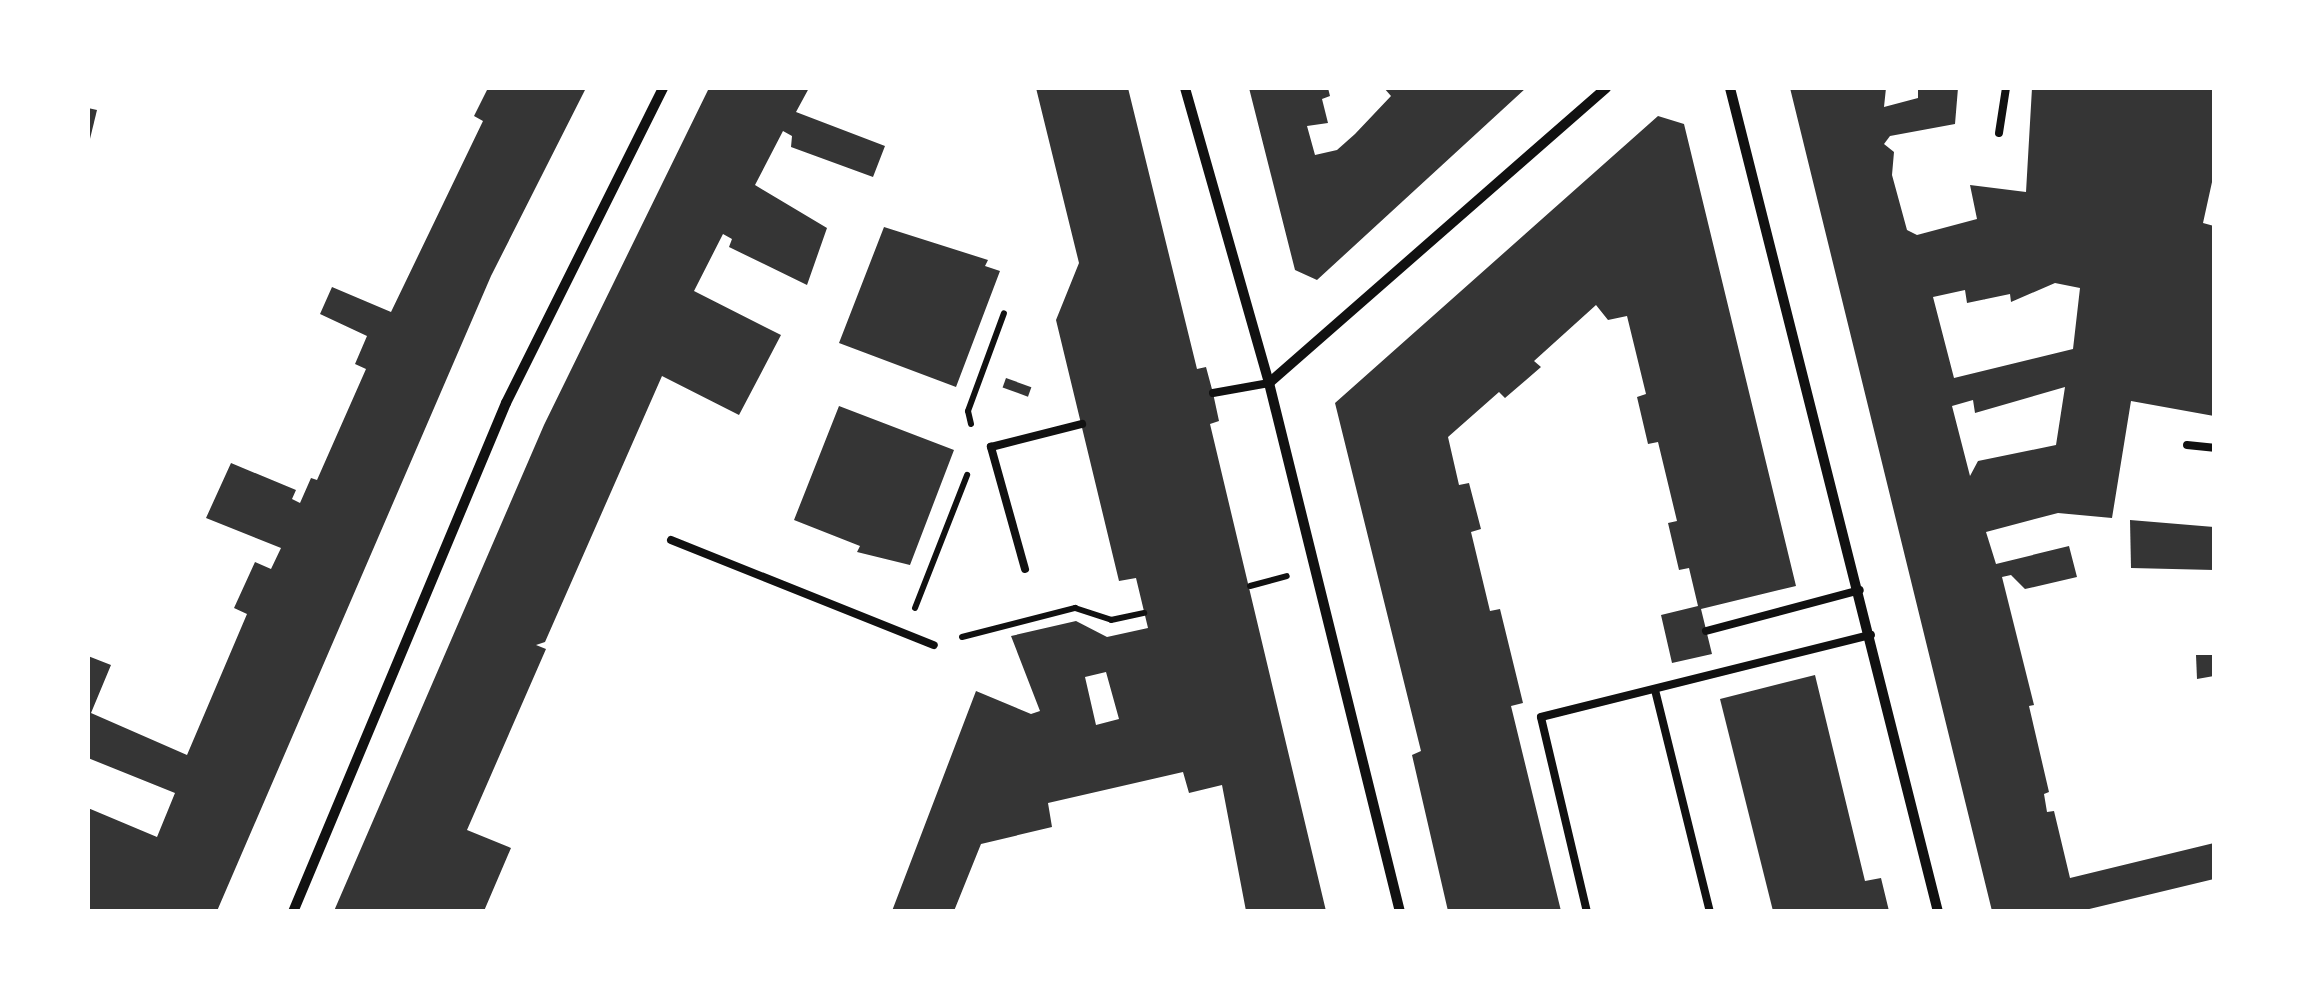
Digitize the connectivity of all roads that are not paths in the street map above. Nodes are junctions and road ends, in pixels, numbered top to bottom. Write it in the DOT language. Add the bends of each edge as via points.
graph roads {
  1 [pos="663,88"];
  2 [pos="1184,88"];
  3 [pos="1606,88"];
  4 [pos="1730,88"];
  5 [pos="2006,88"];
  6 [pos="2000,133"];
  7 [pos="1269,383"];
  8 [pos="1213,394"];
  9 [pos="1082,424"];
  10 [pos="2188,445"];
  11 [pos="2214,448"];
  12 [pos="671,540"];
  13 [pos="1025,569"];
  14 [pos="1860,590"];
  15 [pos="1706,631"];
  16 [pos="1871,635"];
  17 [pos="934,645"];
  18 [pos="1655,690"];
  19 [pos="293,912"];
  20 [pos="1400,912"];
  21 [pos="1587,912"];
  22 [pos="1710,912"];
  23 [pos="1938,912"];
  1 -- 19 [label="street" via="506,403"];
  2 -- 7 [label="street"];
  3 -- 7 [label="street"];
  4 -- 14 [label="street"];
  5 -- 6 [label="lane"];
  7 -- 8 [label="lane"];
  7 -- 20 [label="street"];
  9 -- 13 [label="lane" via="991,447"];
  10 -- 11 [label="lane"];
  12 -- 17 [label="lane"];
  14 -- 15 [label="lane"];
  14 -- 16 [label="street"];
  16 -- 18 [label="lane"];
  16 -- 23 [label="street"];
  18 -- 21 [label="lane" via="1541,716"];
  18 -- 22 [label="lane"];
}
